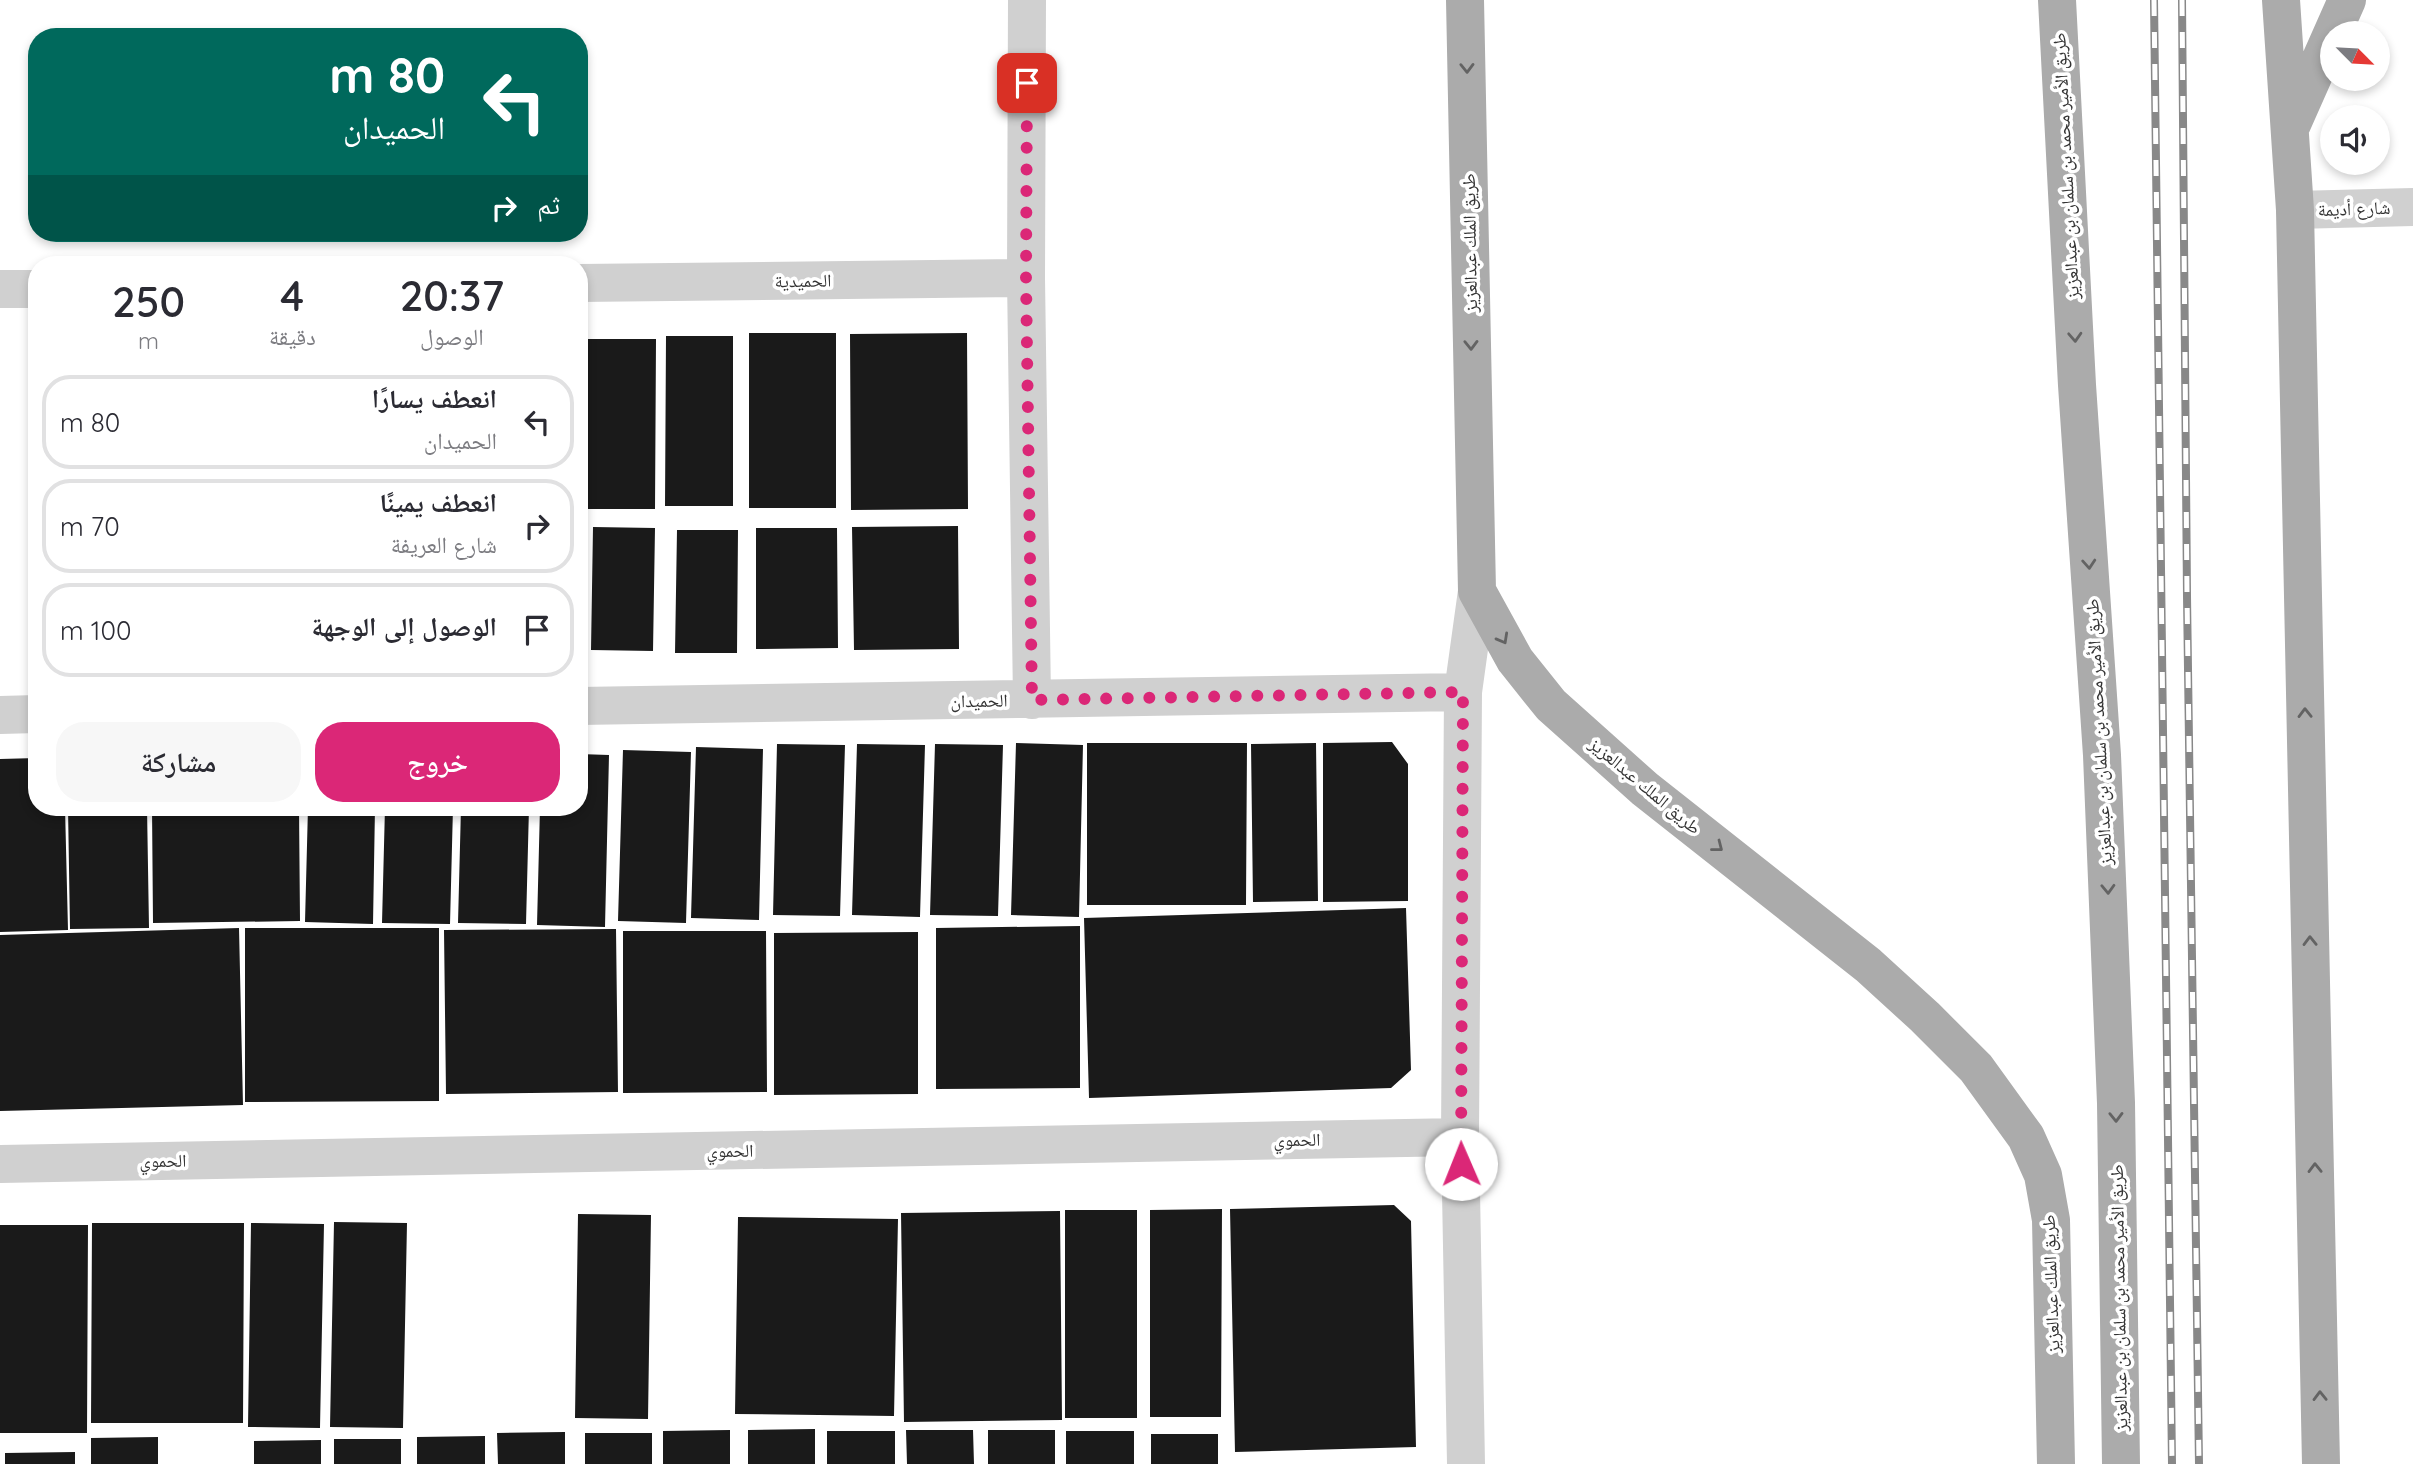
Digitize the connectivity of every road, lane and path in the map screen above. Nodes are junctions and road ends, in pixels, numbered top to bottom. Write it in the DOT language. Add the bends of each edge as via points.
graph roads {
  1 [pos="1027,0"];
  2 [pos="1465,0"];
  3 [pos="2057,0"];
  4 [pos="2281,0"];
  5 [pos="2347,0"];
  6 [pos="2290,129"];
  7 [pos="2413,207"];
  8 [pos="2294,210"];
  9 [pos="1026,278"];
  10 [pos="588,283"];
  11 [pos="0,289"];
  12 [pos="28,289"];
  13 [pos="1477,592"];
  14 [pos="1463,692"];
  15 [pos="1032,700"];
  16 [pos="588,706"];
  17 [pos="28,714"];
  18 [pos="0,715"];
  19 [pos="1460,1137"];
  20 [pos="0,1164"];
  21 [pos="1466,1464"];
  22 [pos="2056,1464"];
  23 [pos="2121,1464"];
  24 [pos="2321,1464"];
  1 -- 9 [label="street"];
  2 -- 13 [label="main road, طريق الملك عبدالعزيز, one-way"];
  3 -- 23 [label="main road, طريق الأمير محمد بن سلمان بن عبدالعزيز, one-way" via="2103,769 2116,1103"];
  4 -- 6 [label="main road"];
  5 -- 6 [label="main road"];
  6 -- 8 [label="main road"];
  7 -- 8 [label="street, شارع أديمة"];
  24 -- 8 [label="main road, one-way"];
  9 -- 10 [label="street, الحميدية"];
  9 -- 15 [label="street"];
  11 -- 12 [label="street"];
  13 -- 14 [label="street"];
  13 -- 22 [label="main road, طريق الملك عبدالعزيز, one-way" via="1515,660 1551,705 1645,789 1868,965 1976,1068 2026,1137 2043,1175 2051,1220"];
  14 -- 15 [label="street, الحميدان"];
  14 -- 19 [label="street"];
  15 -- 16 [label="street, الحميدان"];
  17 -- 18 [label="street"];
  19 -- 20 [label="street, الحموي"];
  19 -- 21 [label="street"];
}
